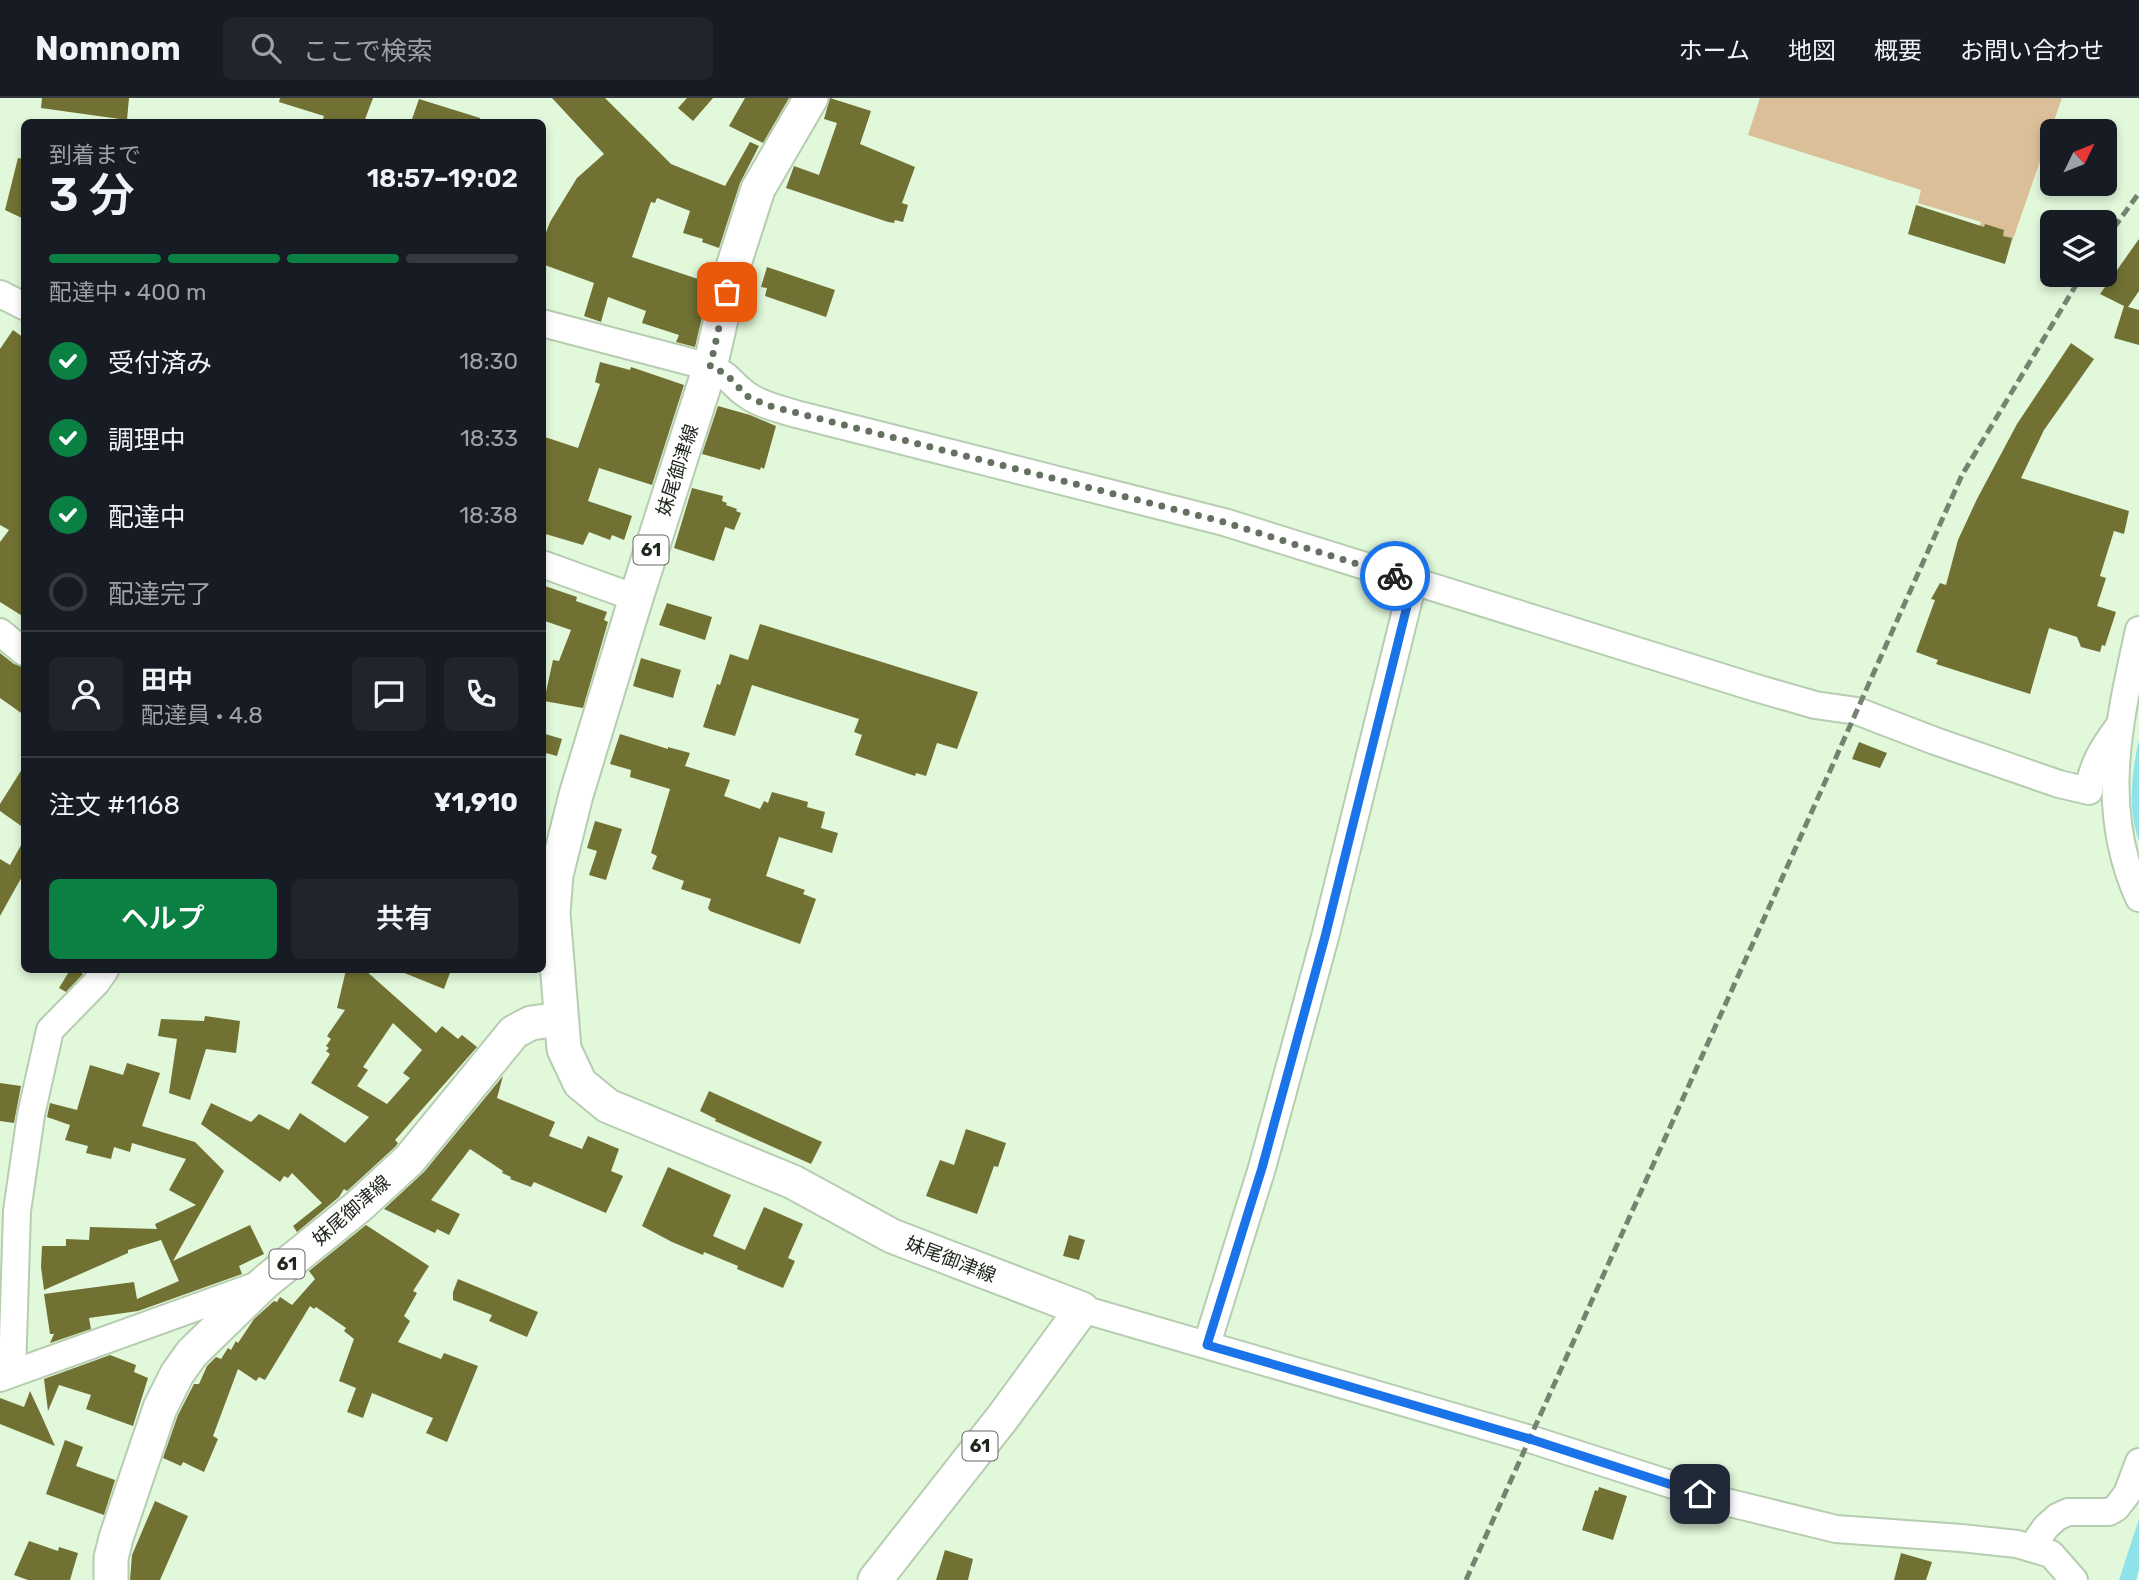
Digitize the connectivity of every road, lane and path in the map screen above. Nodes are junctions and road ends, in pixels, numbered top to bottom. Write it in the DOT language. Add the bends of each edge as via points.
graph roads {
  1 [pos="811,98"];
  2 [pos="546,324"];
  3 [pos="710,367"];
  4 [pos="546,565"];
  5 [pos="1413,582"];
  6 [pos="636,598"];
  7 [pos="2139,630"];
  8 [pos="0,632"];
  9 [pos="21,650"];
  10 [pos="2119,726"];
  11 [pos="2139,898"];
  12 [pos="548,912"];
  13 [pos="103,973"];
  14 [pos="560,1019"];
  15 [pos="264,1283"];
  16 [pos="1082,1309"];
  17 [pos="1207,1345"];
  18 [pos="6,1376"];
  19 [pos="2139,1462"];
  20 [pos="2041,1551"];
  21 [pos="111,1580"];
  22 [pos="875,1580"];
  23 [pos="2074,1580"];
  1 -- 3 [label="main road, 妹尾御津線 / 61" via="758,189 733,267"];
  2 -- 3 [label="street"];
  3 -- 5 [label="street" via="725,373 747,396 786,411 1224,522"];
  3 -- 6 [label="main road, 妹尾御津線 / 61"];
  4 -- 6 [label="street"];
  5 -- 10 [label="street" via="1756,688 1857,711 2089,791 2096,761"];
  5 -- 17 [label="street" via="1314,976 1262,1168"];
  6 -- 12 [label="main road, 妹尾御津線 / 61" via="576,795"];
  7 -- 10 [label="street"];
  8 -- 9 [label="street"];
  10 -- 11 [label="street" via="2115,768 2118,832"];
  12 -- 14 [label="main road, 妹尾御津線 / 61"];
  13 -- 18 [label="street" via="50,1030 17,1211"];
  14 -- 15 [label="main road, 妹尾御津線 / 61" via="531,1023 514,1032 408,1160"];
  14 -- 16 [label="main road, 妹尾御津線 / 61" via="564,1049 579,1083 608,1106 793,1182 892,1236"];
  15 -- 18 [label="street"];
  15 -- 21 [label="main road, 妹尾御津線 / 61" via="192,1353 177,1374 160,1408 116,1538"];
  16 -- 17 [label="street"];
  16 -- 22 [label="main road, 61"];
  17 -- 20 [label="street" via="1726,1502 1836,1529 2017,1544"];
  19 -- 20 [label="street" via="2127,1494 2116,1508 2057,1517 2046,1527"];
  20 -- 23 [label="street"];
}
